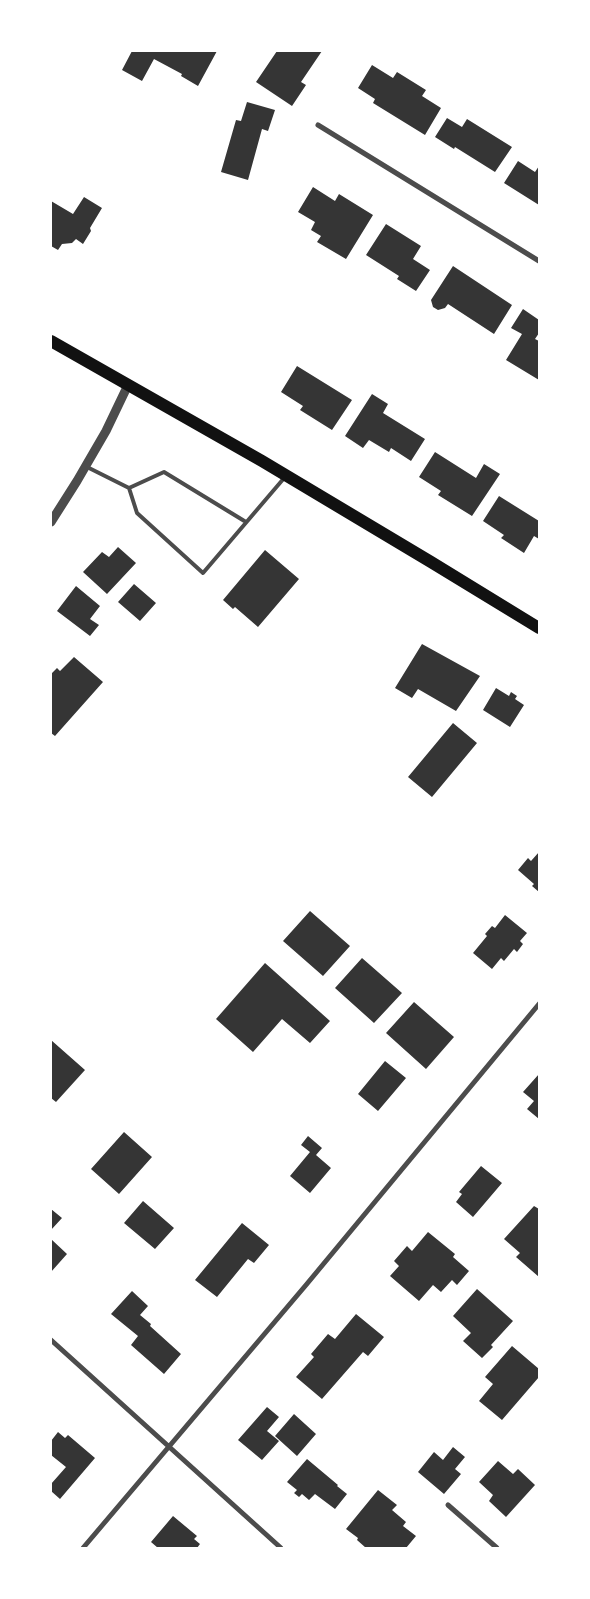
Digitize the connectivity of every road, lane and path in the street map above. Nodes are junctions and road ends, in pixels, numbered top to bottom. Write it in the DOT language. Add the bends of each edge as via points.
graph roads {
  1 [pos="318,125"];
  2 [pos="539,261"];
  3 [pos="51,342"];
  4 [pos="128,385"];
  5 [pos="85,467"];
  6 [pos="286,476"];
  7 [pos="129,488"];
  8 [pos="51,522"];
  9 [pos="246,522"];
  10 [pos="539,628"];
  11 [pos="539,1004"];
  12 [pos="51,1340"];
  13 [pos="169,1447"];
  14 [pos="448,1505"];
  15 [pos="83,1548"];
  16 [pos="281,1548"];
  17 [pos="497,1548"];
  1 -- 2 [label="street"];
  3 -- 4 [label="main road"];
  4 -- 5 [label="street"];
  4 -- 6 [label="main road"];
  5 -- 7 [label="lane"];
  5 -- 8 [label="street"];
  6 -- 9 [label="lane"];
  6 -- 10 [label="main road"];
  7 -- 9 [label="lane" via="164,472"];
  7 -- 9 [label="lane" via="137,513 203,572"];
  11 -- 13 [label="street"];
  12 -- 13 [label="street"];
  13 -- 15 [label="street"];
  13 -- 16 [label="street"];
  14 -- 17 [label="street"];
}
